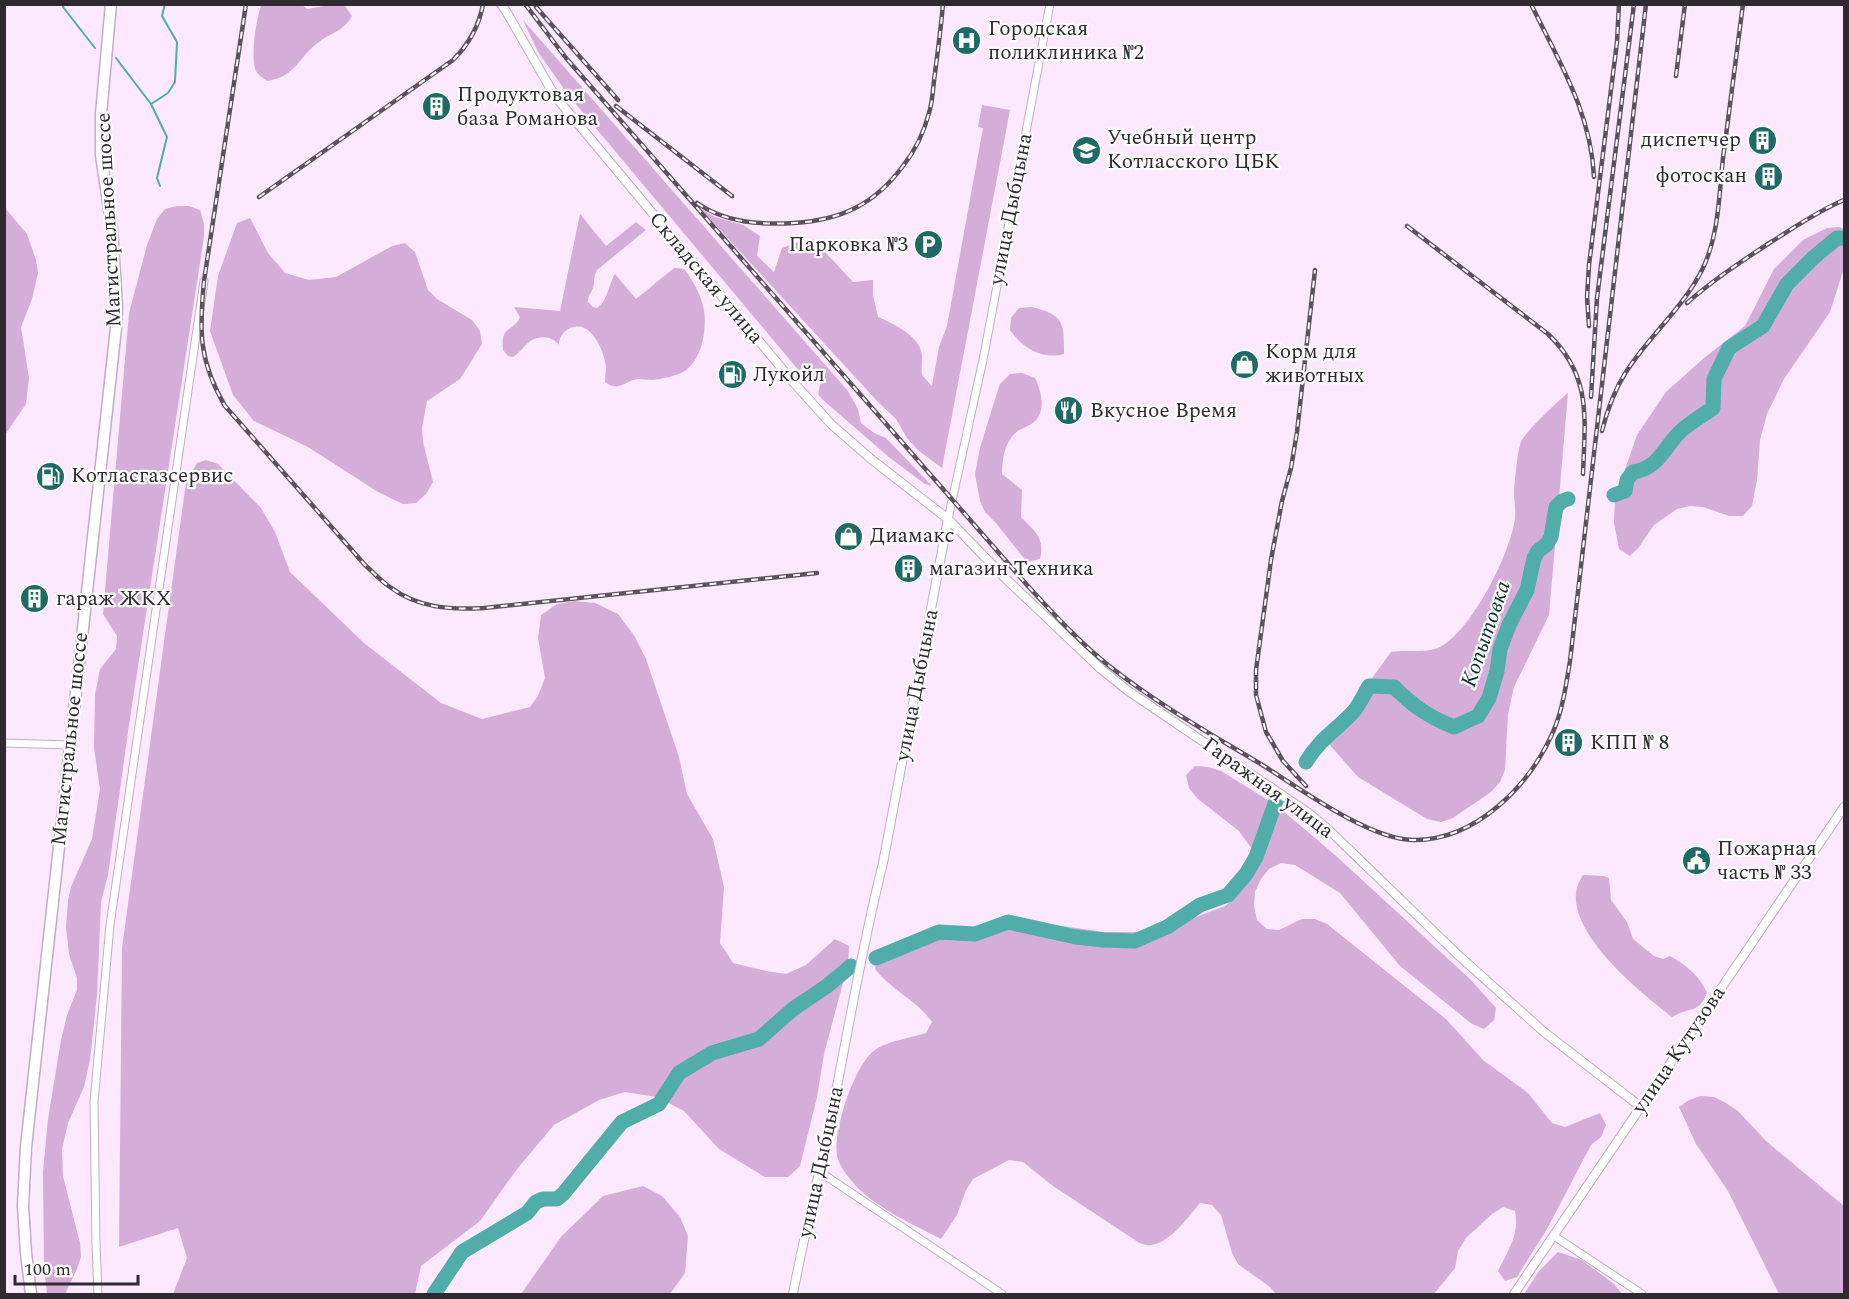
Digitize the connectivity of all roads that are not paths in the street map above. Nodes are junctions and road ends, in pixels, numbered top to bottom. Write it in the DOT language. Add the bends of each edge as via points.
graph roads {
  1 [pos="111,4"];
  2 [pos="501,4"];
  3 [pos="1050,4"];
  4 [pos="204,281"];
  5 [pos="948,519"];
  6 [pos="4,743"];
  7 [pos="70,745"];
  8 [pos="1845,807"];
  9 [pos="1641,1107"];
  10 [pos="820,1172"];
  11 [pos="1554,1236"];
  12 [pos="31,1294"];
  13 [pos="98,1294"];
  14 [pos="793,1294"];
  15 [pos="1002,1294"];
  16 [pos="1514,1294"];
  17 [pos="1642,1294"];
  1 -- 7 [label="main road, Магистральное шоссе" via="101,155 112,229 117,307"];
  2 -- 5 [label="street, Складская улица" via="555,96 794,383 831,424"];
  3 -- 5 [label="street, улица Дыбцына" via="984,355"];
  4 -- 13 [label="street" via="106,957 94,1102"];
  5 -- 9 [label="street, Гаражная улица" via="1101,669 1310,814 1544,1032"];
  5 -- 10 [label="street, улица Дыбцына"];
  6 -- 7 [label="street"];
  7 -- 12 [label="main road, Магистральное шоссе" via="26,1147 23,1206"];
  8 -- 9 [label="street, улица Кутузова"];
  9 -- 11 [label="street, улица Кутузова"];
  10 -- 14 [label="street, улица Дыбцына"];
  10 -- 15 [label="street"];
  11 -- 16 [label="street, улица Кутузова"];
  11 -- 17 [label="street"];
}
